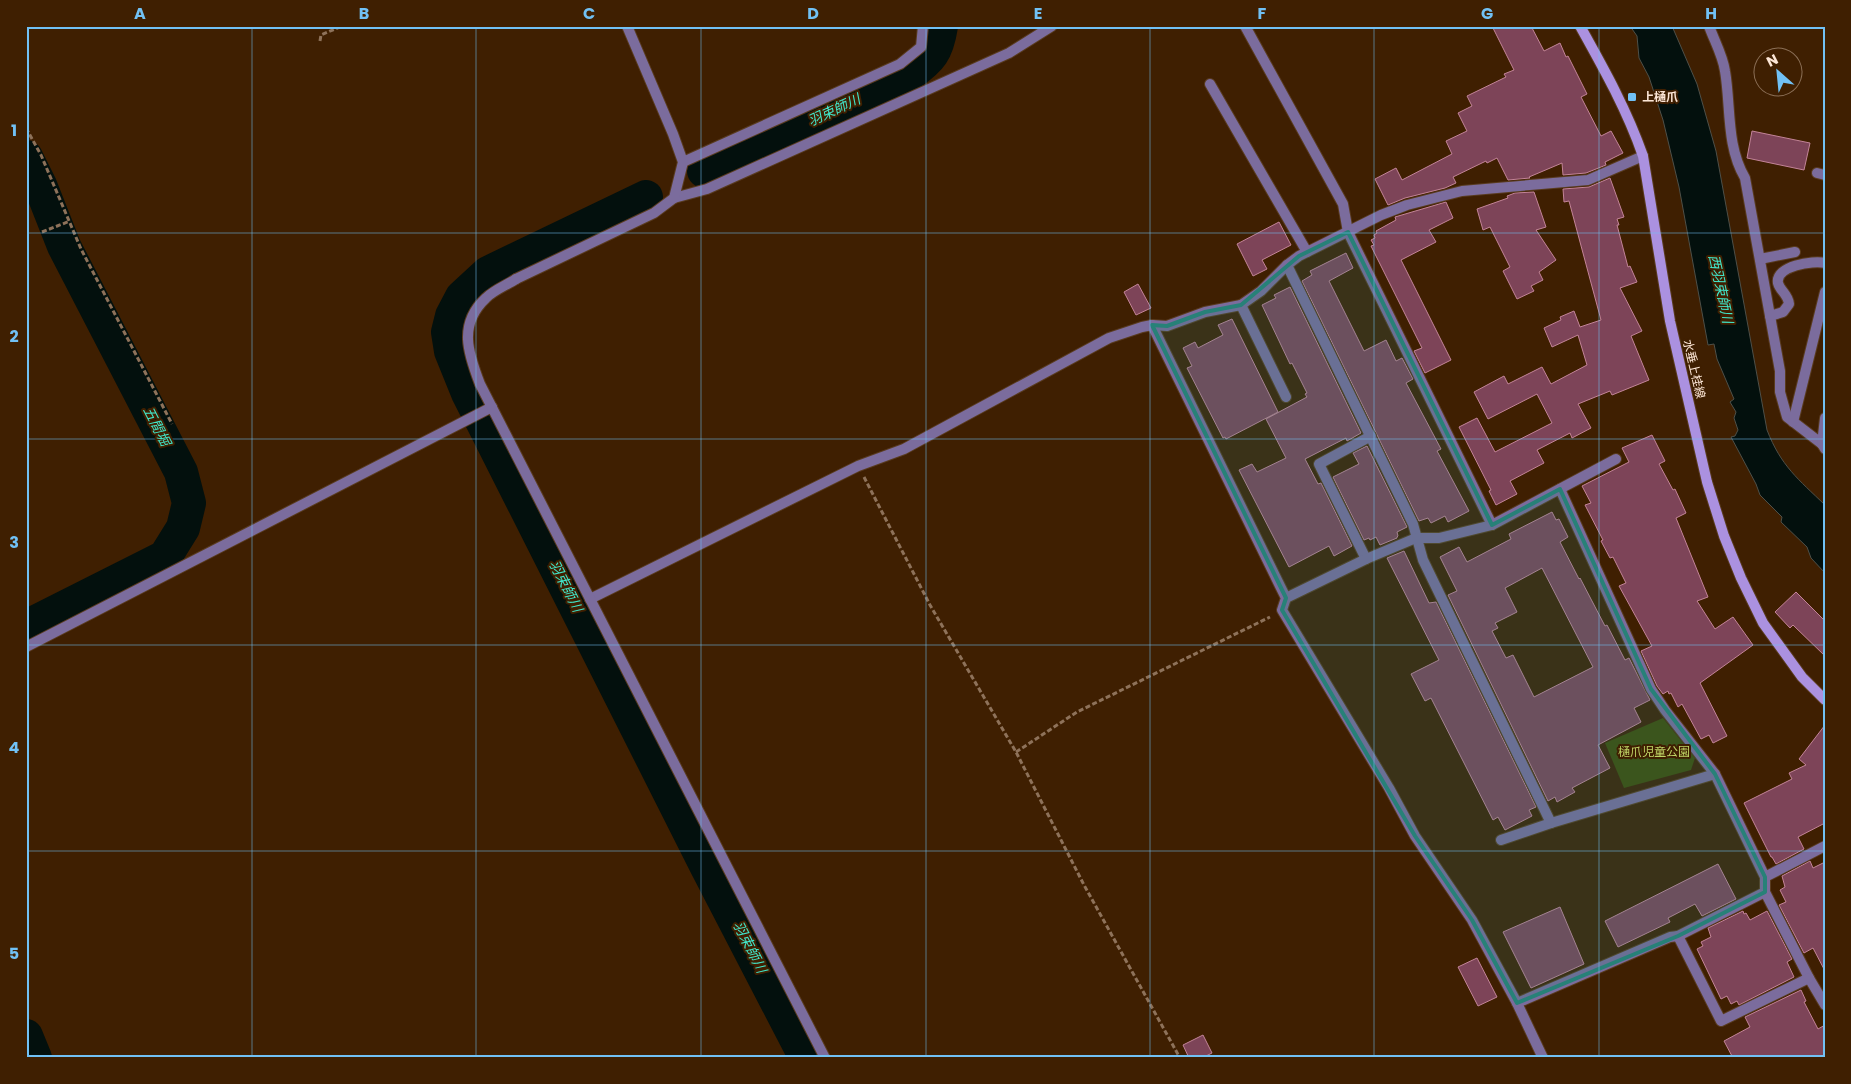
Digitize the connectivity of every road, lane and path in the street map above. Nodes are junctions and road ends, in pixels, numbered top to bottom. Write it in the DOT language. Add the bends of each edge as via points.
graph roads {
  1 [pos="342,26"];
  2 [pos="628,26"];
  3 [pos="923,26"];
  4 [pos="1052,26"];
  5 [pos="1245,26"];
  6 [pos="1580,26"];
  7 [pos="1709,26"];
  8 [pos="320,41"];
  9 [pos="1210,84"];
  10 [pos="26,128"];
  11 [pos="1643,156"];
  12 [pos="682,162"];
  13 [pos="674,198"];
  14 [pos="70,221"];
  15 [pos="42,232"];
  16 [pos="1348,232"];
  17 [pos="1307,252"];
  18 [pos="1795,252"];
  19 [pos="1760,259"];
  20 [pos="1825,263"];
  21 [pos="1287,265"];
  22 [pos="1825,292"];
  23 [pos="1240,305"];
  24 [pos="1770,316"];
  25 [pos="1152,325"];
  26 [pos="1286,397"];
  27 [pos="492,407"];
  28 [pos="1825,418"];
  29 [pos="1793,422"];
  30 [pos="172,424"];
  31 [pos="1372,436"];
  32 [pos="1824,447"];
  33 [pos="1616,458"];
  34 [pos="858,466"];
  35 [pos="1560,489"];
  36 [pos="1492,525"];
  37 [pos="1416,538"];
  38 [pos="1366,559"];
  39 [pos="1286,598"];
  40 [pos="590,599"];
  41 [pos="1282,610"];
  42 [pos="26,647"];
  43 [pos="1825,700"];
  44 [pos="1016,752"];
  45 [pos="1715,774"];
  46 [pos="1551,823"];
  47 [pos="1502,840"];
  48 [pos="1825,846"];
  49 [pos="1765,877"];
  50 [pos="1765,892"];
  51 [pos="1678,936"];
  52 [pos="1809,978"];
  53 [pos="1517,1003"];
  54 [pos="1825,1005"];
  55 [pos="825,1058"];
  56 [pos="1180,1058"];
  57 [pos="1543,1058"];
  1 -- 8 [label="path" via="321,35"];
  2 -- 12 [label="street" via="674,134"];
  3 -- 12 [label="street" via="921,47 900,64"];
  4 -- 13 [label="street" via="1008,54 707,189"];
  5 -- 16 [label="street" via="1343,204"];
  6 -- 11 [label="main road, 水垂上桂線" via="1616,91"];
  7 -- 19 [label="street" via="1725,69 1737,166 1745,178"];
  9 -- 17 [label="street"];
  10 -- 14 [label="path"];
  11 -- 16 [label="street" via="1588,180 1462,191 1407,205"];
  11 -- 43 [label="main road, 水垂上桂線" via="1670,321 1707,482 1724,536 1763,623 1802,677"];
  12 -- 13 [label="street"];
  13 -- 27 [label="street" via="654,213 516,279 486,298 472,317 467,338 480,384"];
  14 -- 15 [label="path"];
  14 -- 30 [label="path" via="85,257"];
  16 -- 17 [label="street"];
  16 -- 36 [label="street"];
  17 -- 21 [label="street"];
  18 -- 19 [label="street"];
  19 -- 24 [label="street"];
  20 -- 24 [label="street" via="1817,261 1782,271 1777,281 1789,304 1783,312"];
  21 -- 23 [label="street" via="1261,291"];
  21 -- 31 [label="street"];
  22 -- 29 [label="street"];
  23 -- 25 [label="street" via="1204,312 1168,326"];
  23 -- 26 [label="street"];
  24 -- 29 [label="street" via="1780,371 1780,392 1787,417"];
  25 -- 34 [label="street" via="1109,338 904,449"];
  25 -- 39 [label="street"];
  27 -- 40 [label="street"];
  27 -- 42 [label="street"];
  28 -- 32 [label="street"];
  29 -- 32 [label="street"];
  31 -- 37 [label="street" via="1413,524"];
  31 -- 38 [label="street" via="1319,464"];
  33 -- 35 [label="street"];
  34 -- 40 [label="street"];
  34 -- 44 [label="path" via="930,605"];
  35 -- 36 [label="street"];
  35 -- 45 [label="street" via="1651,689"];
  36 -- 37 [label="street" via="1439,538"];
  37 -- 38 [label="street"];
  37 -- 46 [label="street" via="1423,560"];
  38 -- 39 [label="street"];
  39 -- 41 [label="street"];
  40 -- 55 [label="street"];
  41 -- 44 [label="path" via="1077,712"];
  41 -- 53 [label="street" via="1415,836 1472,920"];
  44 -- 56 [label="path"];
  45 -- 46 [label="street"];
  45 -- 49 [label="street"];
  46 -- 47 [label="street"];
  48 -- 49 [label="street"];
  49 -- 50 [label="street"];
  50 -- 51 [label="street"];
  50 -- 52 [label="street"];
  51 -- 52 [label="street" via="1721,1021"];
  51 -- 53 [label="street"];
  52 -- 54 [label="street"];
  53 -- 57 [label="street"];
}
